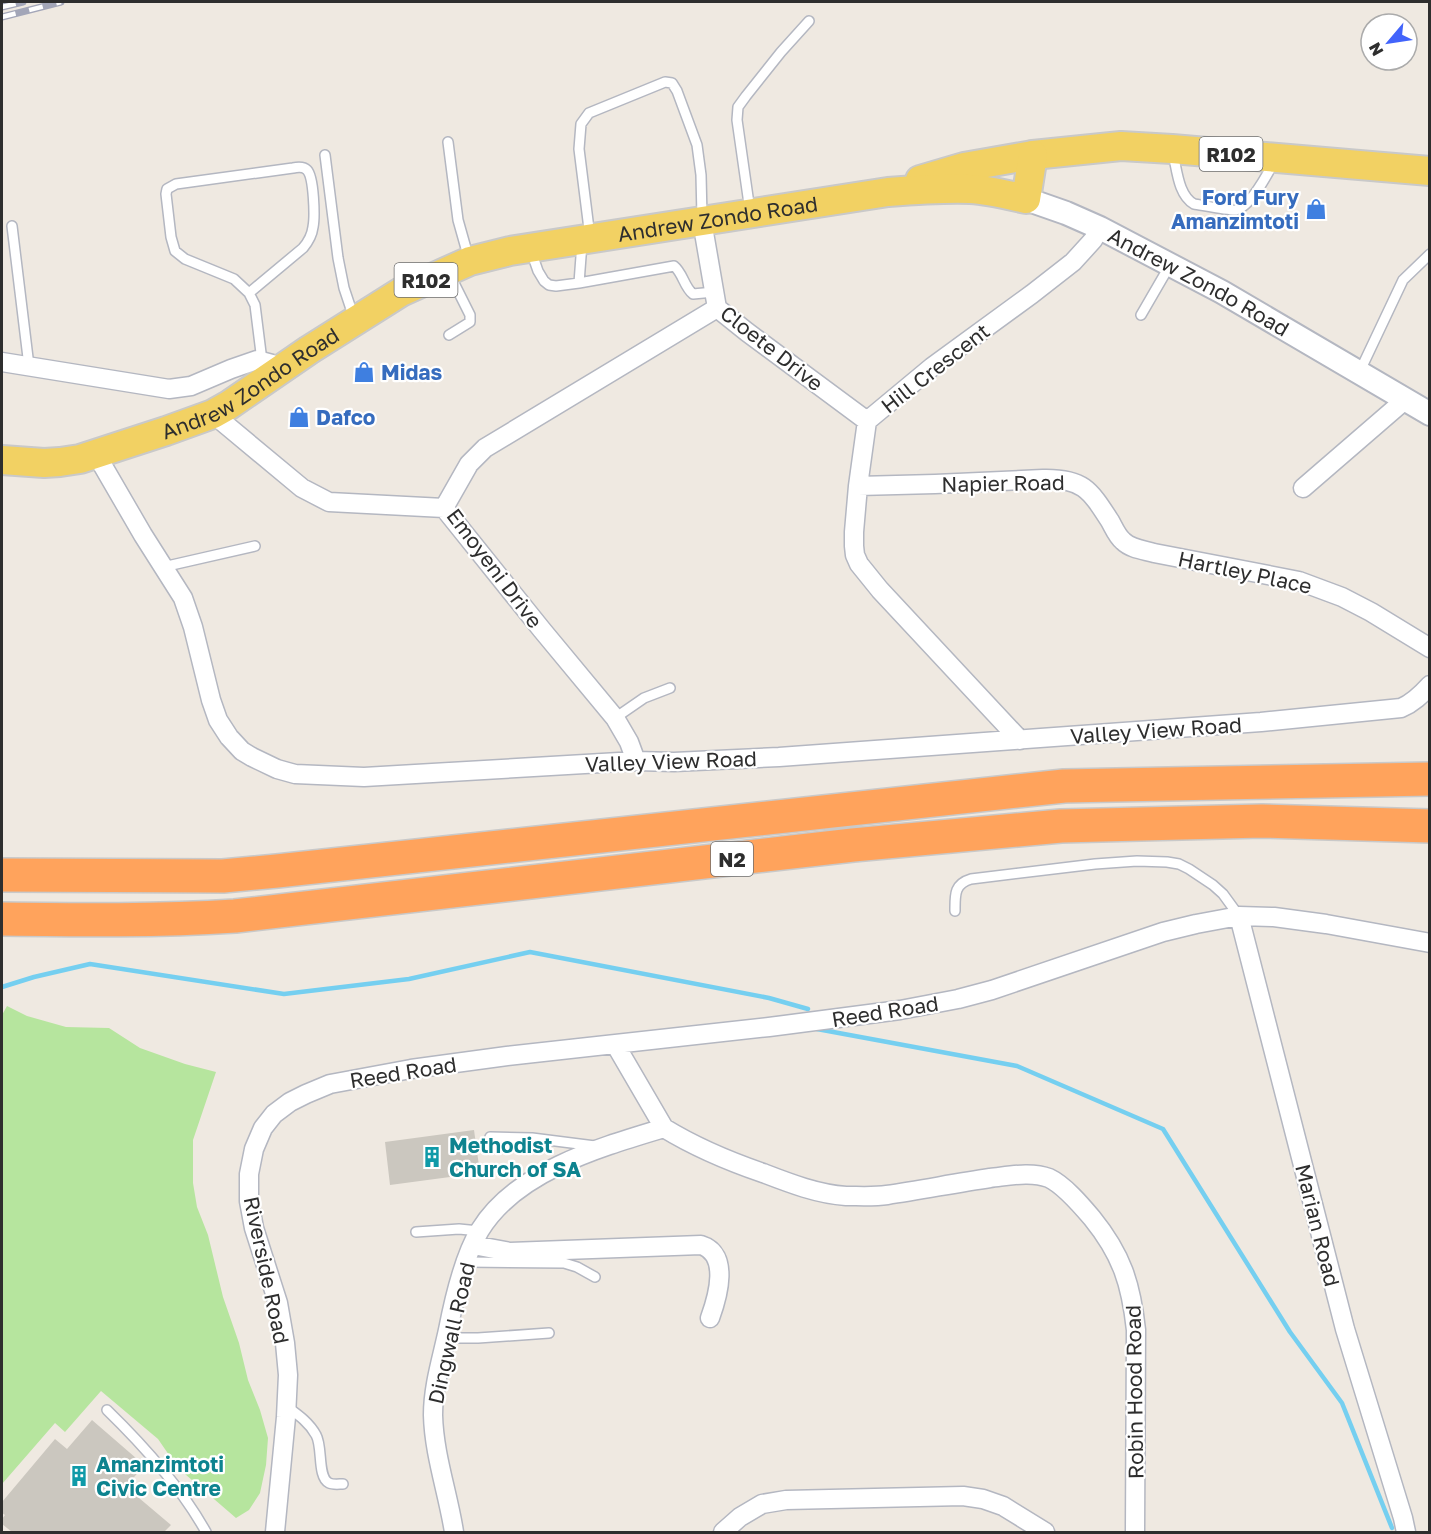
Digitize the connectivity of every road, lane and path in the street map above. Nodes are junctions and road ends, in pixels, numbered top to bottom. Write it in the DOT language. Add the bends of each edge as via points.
graph roads {
  1 [pos="809,21"];
  2 [pos="448,142"];
  3 [pos="1172,149"];
  4 [pos="325,155"];
  5 [pos="1033,155"];
  6 [pos="1276,158"];
  7 [pos="1430,171"];
  8 [pos="888,192"];
  9 [pos="1026,199"];
  10 [pos="751,213"];
  11 [pos="702,221"];
  12 [pos="12,226"];
  13 [pos="1100,228"];
  14 [pos="586,240"];
  15 [pos="530,248"];
  16 [pos="1430,254"];
  17 [pos="1170,265"];
  18 [pos="458,266"];
  19 [pos="579,283"];
  20 [pos="249,293"];
  21 [pos="716,300"];
  22 [pos="1141,315"];
  23 [pos="355,320"];
  24 [pos="449,335"];
  25 [pos="2,362"];
  26 [pos="272,365"];
  27 [pos="28,366"];
  28 [pos="1359,372"];
  29 [pos="1406,399"];
  30 [pos="213,414"];
  31 [pos="1430,414"];
  32 [pos="867,421"];
  33 [pos="96,454"];
  34 [pos="2,460"];
  35 [pos="858,486"];
  36 [pos="1303,488"];
  37 [pos="444,508"];
  38 [pos="255,546"];
  39 [pos="1154,553"];
  40 [pos="163,567"];
  41 [pos="1430,648"];
  42 [pos="1430,685"];
  43 [pos="670,688"];
  44 [pos="615,718"];
  45 [pos="1020,740"];
  46 [pos="636,761"];
  47 [pos="1430,779"];
  48 [pos="1430,826"];
  49 [pos="2,875"];
  50 [pos="955,911"];
  51 [pos="1239,916"];
  52 [pos="2,919"];
  53 [pos="1430,943"];
  54 [pos="615,1044"];
  55 [pos="330,1084"];
  56 [pos="664,1128"];
  57 [pos="490,1137"];
  58 [pos="600,1147"];
  59 [pos="416,1232"];
  60 [pos="476,1238"];
  61 [pos="466,1262"];
  62 [pos="595,1277"];
  63 [pos="710,1317"];
  64 [pos="549,1333"];
  65 [pos="446,1338"];
  66 [pos="286,1406"];
  67 [pos="107,1410"];
  68 [pos="343,1484"];
  69 [pos="206,1533"];
  70 [pos="275,1533"];
  71 [pos="454,1533"];
  72 [pos="723,1533"];
  73 [pos="1045,1533"];
  74 [pos="1135,1533"];
  75 [pos="1406,1533"];
  1 -- 10 [label="lane" via="738,107"];
  2 -- 18 [label="lane" via="458,220"];
  3 -- 5 [label="main road, R102" via="1121,146"];
  3 -- 6 [label="main road, R102"];
  3 -- 6 [label="lane" via="1189,201 1236,210 1256,193"];
  4 -- 23 [label="lane" via="338,258"];
  5 -- 8 [label="main road" via="964,167"];
  5 -- 9 [label="main road"];
  6 -- 7 [label="main road, R102"];
  8 -- 9 [label="main road, Andrew Zondo Road" via="969,189"];
  8 -- 10 [label="main road, Andrew Zondo Road / R102"];
  9 -- 13 [label="street, Andrew Zondo Road"];
  10 -- 11 [label="main road, Andrew Zondo Road / R102"];
  11 -- 14 [label="main road, Andrew Zondo Road / R102"];
  11 -- 14 [label="lane" via="696,145 677,91 665,82 589,113 581,124 579,149"];
  11 -- 21 [label="street, Cloete Drive"];
  12 -- 27 [label="lane"];
  13 -- 17 [label="street, Andrew Zondo Road"];
  13 -- 32 [label="street, Hill Crescent" via="1073,262 932,367"];
  14 -- 15 [label="main road, Andrew Zondo Road / R102"];
  14 -- 19 [label="lane"];
  15 -- 18 [label="main road, Andrew Zondo Road / R102"];
  15 -- 19 [label="lane" via="538,271 549,285"];
  16 -- 28 [label="lane" via="1404,280"];
  17 -- 22 [label="lane"];
  17 -- 28 [label="street, Andrew Zondo Road"];
  18 -- 23 [label="main road, Andrew Zondo Road / R102" via="401,292"];
  18 -- 24 [label="lane" via="470,322"];
  19 -- 21 [label="lane" via="674,266 688,290"];
  20 -- 20 [label="lane" via="234,279 175,251 167,189 176,183 303,168 312,184 314,219 309,241"];
  20 -- 26 [label="lane"];
  21 -- 32 [label="street, Cloete Drive" via="747,332"];
  21 -- 37 [label="street, Emoyeni Drive" via="485,448 469,464"];
  23 -- 26 [label="main road, Andrew Zondo Road / R102"];
  25 -- 27 [label="street"];
  26 -- 27 [label="street" via="257,360 191,386 169,389"];
  26 -- 30 [label="main road, Andrew Zondo Road / R102" via="229,405"];
  28 -- 29 [label="street, Andrew Zondo Road"];
  29 -- 31 [label="street, Andrew Zondo Road"];
  29 -- 36 [label="street"];
  30 -- 33 [label="main road, Andrew Zondo Road / R102"];
  30 -- 37 [label="street" via="302,488 329,502"];
  32 -- 35 [label="street, Hill Crescent"];
  33 -- 34 [label="main road, Andrew Zondo Road / R102" via="60,462"];
  33 -- 40 [label="street, Valley View Road"];
  35 -- 39 [label="street, Napier Road" via="1069,480 1095,498 1123,541"];
  35 -- 45 [label="street, Hill Crescent" via="854,532 859,564"];
  37 -- 44 [label="street, Emoyeni Drive"];
  38 -- 40 [label="lane"];
  39 -- 41 [label="street, Hartley Place" via="1299,581 1362,607"];
  40 -- 46 [label="street, Valley View Road" via="189,612 218,720 242,751 277,770 311,776 364,777"];
  42 -- 45 [label="street, Valley View Road" via="1418,699 1401,708"];
  43 -- 44 [label="lane" via="644,698"];
  44 -- 46 [label="street, Emoyeni Drive"];
  45 -- 46 [label="street, Valley View Road" via="686,762"];
  47 -- 49 [label="highway, N2" via="1064,786 224,876"];
  48 -- 52 [label="highway, N2" via="1262,820 1061,826 235,916 102,921"];
  50 -- 51 [label="lane" via="957,889 971,879 1156,861 1179,864 1200,875 1223,894"];
  51 -- 53 [label="street, Reed Road" via="1274,917"];
  51 -- 54 [label="street, Reed Road" via="1163,932 958,999 900,1010"];
  51 -- 75 [label="street, Marian Road" via="1345,1329"];
  54 -- 55 [label="street, Reed Road" via="411,1069"];
  54 -- 56 [label="street"];
  55 -- 66 [label="street, Riverside Road" via="290,1102 274,1114 254,1149 249,1174 254,1228 278,1303 285,1343"];
  56 -- 58 [label="street, Dingwall Road"];
  56 -- 74 [label="street, Robin Hood Road" via="718,1157 829,1194 884,1196 1035,1174 1069,1193 1111,1246 1133,1301"];
  57 -- 58 [label="lane"];
  58 -- 60 [label="street, Dingwall Road" via="555,1167 513,1194"];
  59 -- 60 [label="lane" via="459,1229"];
  60 -- 61 [label="street, Dingwall Road"];
  60 -- 63 [label="street" via="510,1252 705,1246 718,1265 719,1286"];
  61 -- 62 [label="lane" via="564,1263"];
  61 -- 65 [label="street, Dingwall Road"];
  64 -- 65 [label="lane"];
  65 -- 71 [label="street, Dingwall Road" via="433,1417"];
  66 -- 68 [label="lane" via="316,1434 324,1479"];
  66 -- 70 [label="street, Riverside Road"];
  67 -- 69 [label="lane" via="159,1465"];
  72 -- 73 [label="street" via="762,1504 786,1500 963,1496 1003,1506"];
}
